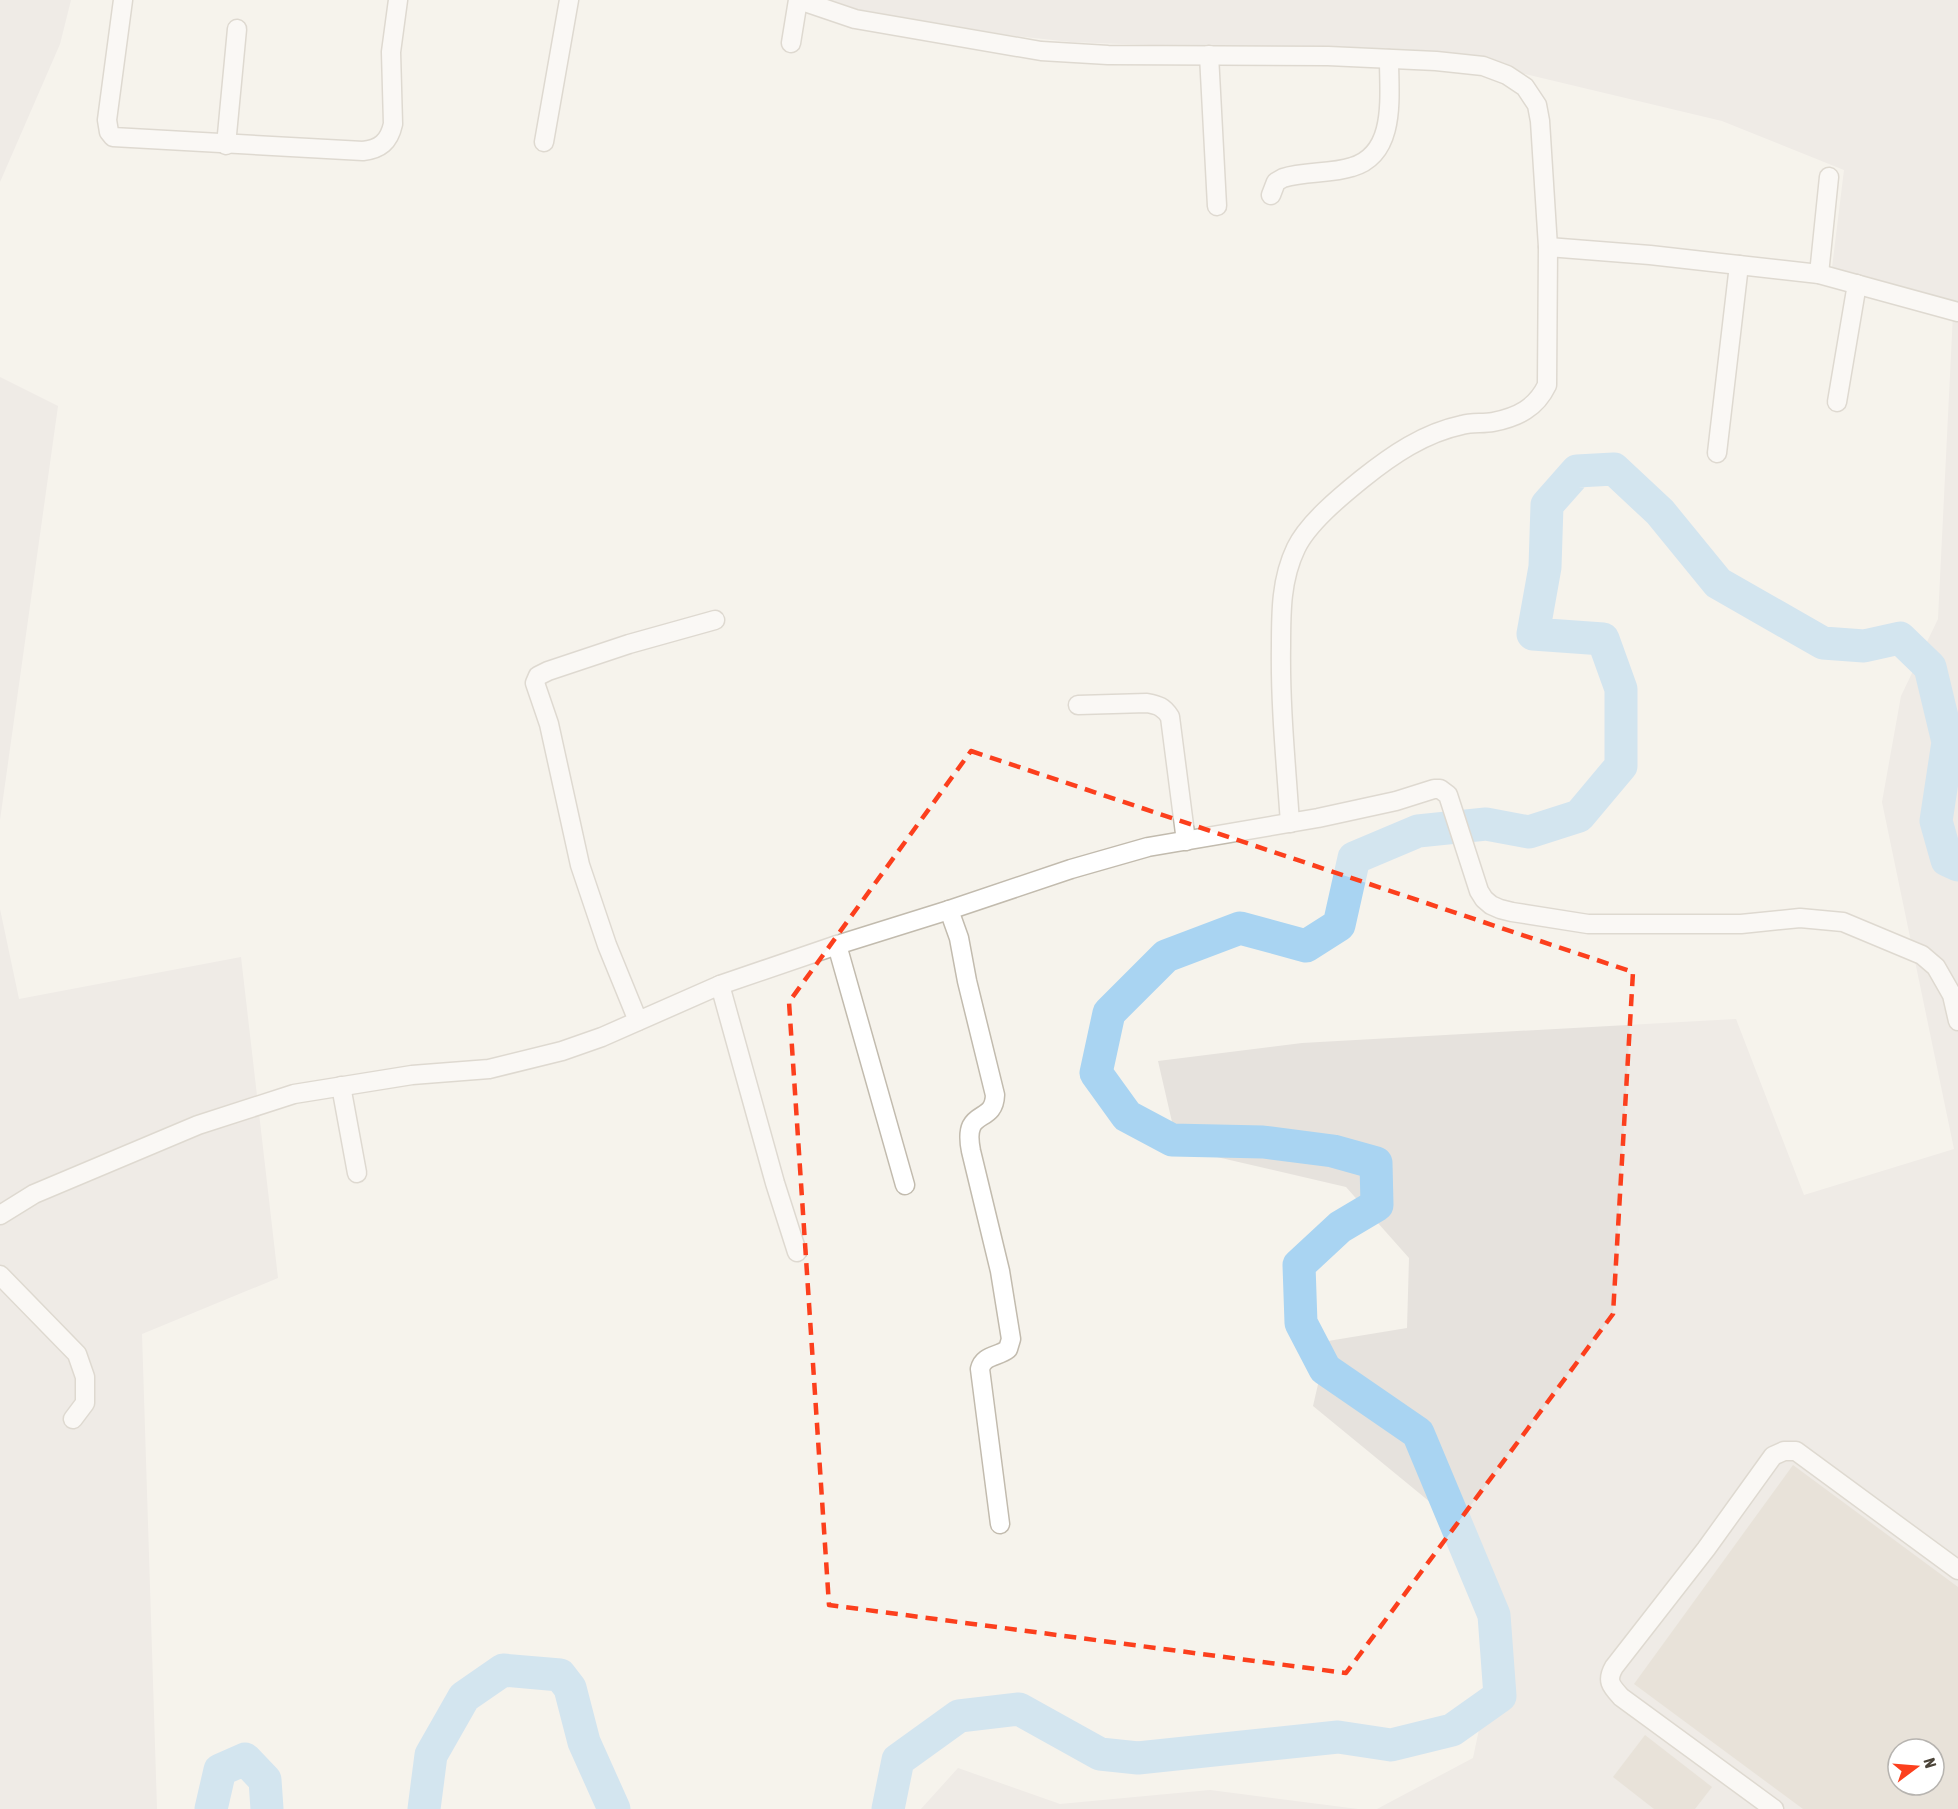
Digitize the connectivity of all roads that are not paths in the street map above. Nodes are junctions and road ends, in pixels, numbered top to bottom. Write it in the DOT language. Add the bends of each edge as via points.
graph roads {
  1 [pos="123,0"];
  2 [pos="398,0"];
  3 [pos="569,0"];
  4 [pos="798,0"];
  5 [pos="237,29"];
  6 [pos="791,43"];
  7 [pos="1209,55"];
  8 [pos="1389,59"];
  9 [pos="544,142"];
  10 [pos="226,145"];
  11 [pos="1828,177"];
  12 [pos="1271,195"];
  13 [pos="1217,206"];
  14 [pos="1548,247"];
  15 [pos="1739,265"];
  16 [pos="1819,274"];
  17 [pos="1857,284"];
  18 [pos="1958,312"];
  19 [pos="1837,402"];
  20 [pos="1717,453"];
  21 [pos="716,620"];
  22 [pos="1078,705"];
  23 [pos="1290,824"];
  24 [pos="1186,841"];
  25 [pos="949,910"];
  26 [pos="837,945"];
  27 [pos="720,985"];
  28 [pos="638,1021"];
  29 [pos="1958,1021"];
  30 [pos="341,1086"];
  31 [pos="357,1173"];
  32 [pos="905,1185"];
  33 [pos="0,1215"];
  34 [pos="797,1252"];
  35 [pos="0,1275"];
  36 [pos="73,1419"];
  37 [pos="1000,1524"];
  38 [pos="1958,1570"];
  39 [pos="1774,1809"];
  1 -- 10 [label="street" via="107,120 111,134 118,139"];
  2 -- 10 [label="street" via="391,52 393,124 382,145 363,152"];
  3 -- 9 [label="street"];
  4 -- 6 [label="street"];
  4 -- 7 [label="street" via="855,19 1041,51"];
  5 -- 10 [label="street"];
  7 -- 8 [label="street"];
  7 -- 13 [label="street"];
  8 -- 12 [label="street" via="1389,110 1384,137 1374,154 1352,167 1283,178"];
  8 -- 14 [label="street" via="1483,66 1525,87 1537,105 1540,121"];
  11 -- 16 [label="street"];
  14 -- 15 [label="street"];
  14 -- 23 [label="street" via="1548,369 1547,385 1540,399 1515,416 1461,425 1408,446 1387,459 1307,531 1288,567 1281,617 1281,698"];
  15 -- 16 [label="street"];
  15 -- 20 [label="street"];
  16 -- 17 [label="street"];
  17 -- 18 [label="street"];
  17 -- 19 [label="street"];
  21 -- 28 [label="street" via="548,671 538,676 535,683 549,724 580,865"];
  22 -- 24 [label="street" via="1148,703 1166,711 1170,717"];
  23 -- 24 [label="street"];
  23 -- 29 [label="street" via="1434,789 1444,792 1450,800 1479,891 1491,905 1588,924 1741,924 1800,918 1843,922 1922,955 1936,967 1952,995"];
  24 -- 25 [label="street" via="1148,847 1071,869"];
  25 -- 26 [label="street"];
  25 -- 37 [label="street" via="995,1095 991,1110 975,1120 968,1132 1000,1271 1011,1339 1008,1349 987,1358 980,1369"];
  26 -- 27 [label="street"];
  26 -- 32 [label="street"];
  27 -- 28 [label="street"];
  27 -- 34 [label="street"];
  28 -- 30 [label="street" via="562,1051 489,1069"];
  30 -- 31 [label="street"];
  30 -- 33 [label="street" via="294,1094 198,1125 34,1194"];
  35 -- 36 [label="street" via="77,1354 85,1377 85,1403"];
  38 -- 39 [label="street" via="1796,1451 1773,1456 1614,1667 1609,1680 1621,1696"];
}
